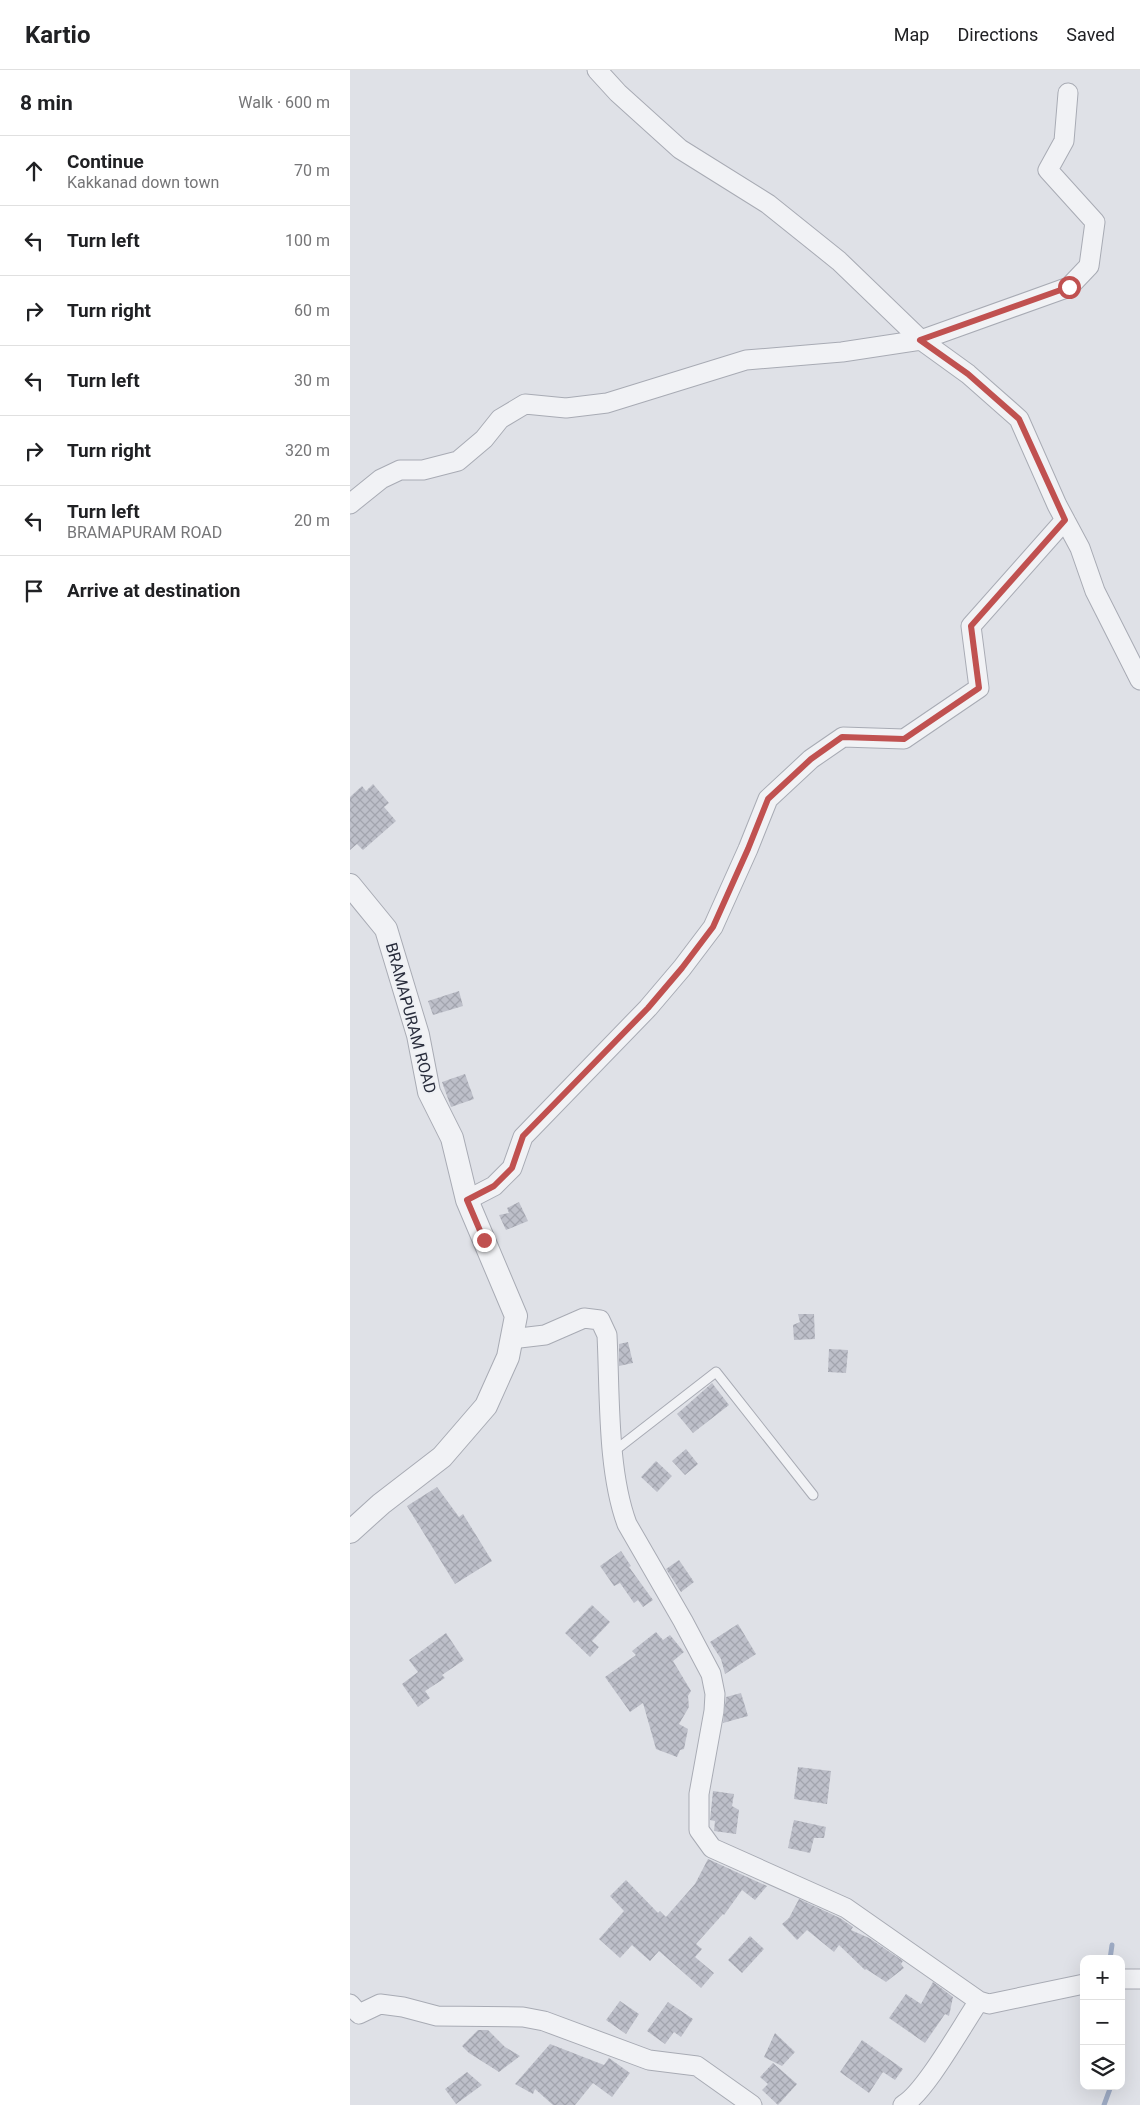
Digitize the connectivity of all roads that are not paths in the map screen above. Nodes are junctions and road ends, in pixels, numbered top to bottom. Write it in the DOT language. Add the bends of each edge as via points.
graph roads {
  1 [pos="597,70"];
  2 [pos="1068,93"];
  3 [pos="920,340"];
  4 [pos="350,504"];
  5 [pos="1065,520"];
  6 [pos="1140,680"];
  7 [pos="350,885"];
  8 [pos="467,1200"];
  9 [pos="511,1339"];
  10 [pos="613,1452"];
  11 [pos="813,1495"];
  12 [pos="350,1532"];
  13 [pos="1140,1979"];
  14 [pos="1125,1980"];
  15 [pos="1080,1985"];
  16 [pos="979,2001"];
  17 [pos="350,2004"];
  18 [pos="752,2105"];
  19 [pos="903,2105"];
  1 -- 3 [label="street" via="680,149 768,204 839,261"];
  2 -- 3 [label="street" via="1064,141 1048,170 1096,222 1089,266 1069,287"];
  3 -- 4 [label="street" via="842,352 746,360 607,403 566,408 525,404 500,418 484,439 458,461 423,470 400,470 381,479"];
  3 -- 5 [label="street" via="968,374 1019,419"];
  5 -- 6 [label="street"];
  5 -- 8 [label="street" via="971,626 979,688 904,739 842,737 811,759 768,799 713,927 648,1008 523,1136 512,1168 494,1186"];
  7 -- 8 [label="street, BRAMAPURAM ROAD" via="386,930 418,1035 429,1092 452,1138"];
  8 -- 9 [label="street, BRAMAPURAM ROAD" via="516,1316"];
  9 -- 10 [label="street" via="545,1335 584,1318 600,1320 607,1335"];
  9 -- 12 [label="street, BRAMAPURAM ROAD" via="508,1357 486,1406 442,1457"];
  10 -- 11 [label="lane" via="716,1372"];
  10 -- 16 [label="street" via="621,1508 627,1524 711,1674 714,1711 699,1794 699,1830 712,1848 846,1908"];
  13 -- 14 [label="street"];
  15 -- 16 [label="street" via="989,2004"];
  16 -- 19 [label="street" via="911,2101"];
  17 -- 18 [label="street" via="359,2014 380,2004 437,2016 523,2017 544,2021 649,2060 697,2066"];
}
